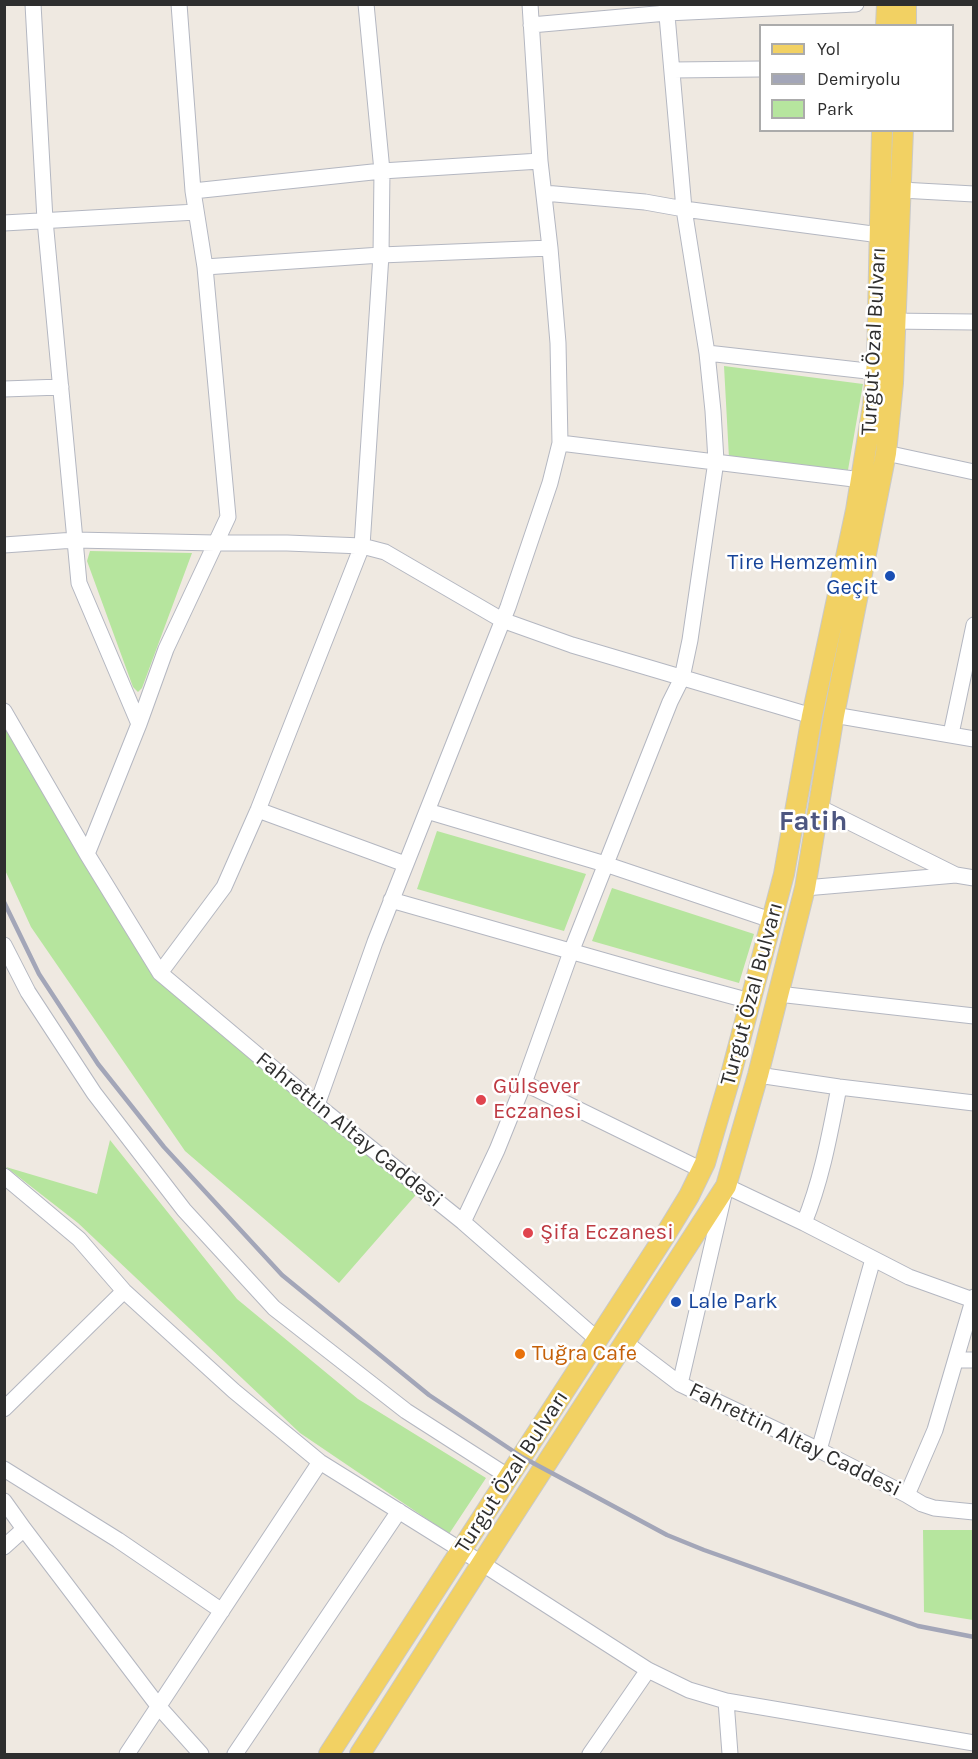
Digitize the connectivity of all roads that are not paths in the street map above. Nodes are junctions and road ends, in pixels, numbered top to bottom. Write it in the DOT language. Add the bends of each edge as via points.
graph roads {
  1 [pos="33,4"];
  2 [pos="179,4"];
  3 [pos="366,4"];
  4 [pos="530,4"];
  5 [pos="856,4"];
  6 [pos="887,4"];
  7 [pos="906,4"];
  8 [pos="667,9"];
  9 [pos="886,24"];
  10 [pos="906,24"];
  11 [pos="531,25"];
  12 [pos="759,69"];
  13 [pos="673,70"];
  14 [pos="882,132"];
  15 [pos="903,132"];
  16 [pos="540,161"];
  17 [pos="382,171"];
  18 [pos="901,190"];
  19 [pos="193,191"];
  20 [pos="544,193"];
  21 [pos="974,194"];
  22 [pos="684,209"];
  23 [pos="196,212"];
  24 [pos="45,220"];
  25 [pos="4,222"];
  26 [pos="880,235"];
  27 [pos="550,248"];
  28 [pos="381,255"];
  29 [pos="205,267"];
  30 [pos="887,321"];
  31 [pos="974,322"];
  32 [pos="707,353"];
  33 [pos="876,372"];
  34 [pos="61,387"];
  35 [pos="4,389"];
  36 [pos="560,443"];
  37 [pos="886,453"];
  38 [pos="716,461"];
  39 [pos="974,472"];
  40 [pos="862,480"];
  41 [pos="75,540"];
  42 [pos="215,543"];
  43 [pos="4,545"];
  44 [pos="362,546"];
  45 [pos="502,620"];
  46 [pos="974,625"];
  47 [pos="682,678"];
  48 [pos="4,711"];
  49 [pos="834,715"];
  50 [pos="812,716"];
  51 [pos="139,724"];
  52 [pos="951,734"];
  53 [pos="974,739"];
  54 [pos="819,807"];
  55 [pos="258,810"];
  56 [pos="427,811"];
  57 [pos="87,854"];
  58 [pos="405,864"];
  59 [pos="605,864"];
  60 [pos="956,875"];
  61 [pos="974,878"];
  62 [pos="805,888"];
  63 [pos="391,900"];
  64 [pos="771,920"];
  65 [pos="4,945"];
  66 [pos="571,952"];
  67 [pos="160,973"];
  68 [pos="778,993"];
  69 [pos="750,1001"];
  70 [pos="974,1016"];
  71 [pos="758,1075"];
  72 [pos="524,1083"];
  73 [pos="839,1087"];
  74 [pos="974,1103"];
  75 [pos="317,1105"];
  76 [pos="702,1170"];
  77 [pos="4,1176"];
  78 [pos="726,1186"];
  79 [pos="463,1222"];
  80 [pos="804,1223"];
  81 [pos="873,1259"];
  82 [pos="124,1291"];
  83 [pos="973,1298"];
  84 [pos="598,1340"];
  85 [pos="626,1343"];
  86 [pos="956,1360"];
  87 [pos="974,1360"];
  88 [pos="680,1384"];
  89 [pos="4,1409"];
  90 [pos="819,1450"];
  91 [pos="320,1462"];
  92 [pos="4,1469"];
  93 [pos="509,1477"];
  94 [pos="907,1494"];
  95 [pos="4,1501"];
  96 [pos="399,1511"];
  97 [pos="974,1512"];
  98 [pos="24,1529"];
  99 [pos="4,1548"];
  100 [pos="461,1550"];
  101 [pos="482,1563"];
  102 [pos="222,1611"];
  103 [pos="648,1670"];
  104 [pos="726,1701"];
  105 [pos="159,1707"];
  106 [pos="974,1743"];
  107 [pos="127,1755"];
  108 [pos="201,1755"];
  109 [pos="235,1755"];
  110 [pos="329,1755"];
  111 [pos="360,1755"];
  112 [pos="590,1755"];
  113 [pos="730,1755"];
  1 -- 24 [label="street"];
  2 -- 19 [label="street"];
  3 -- 17 [label="street"];
  4 -- 11 [label="street"];
  5 -- 8 [label="street"];
  6 -- 9 [label="main road"];
  7 -- 10 [label="main road"];
  8 -- 11 [label="street"];
  8 -- 13 [label="street"];
  11 -- 16 [label="street"];
  12 -- 13 [label="street"];
  13 -- 22 [label="street"];
  14 -- 26 [label="main road, Turgut Özal Bulvarı"];
  15 -- 18 [label="main road, Turgut Özal Bulvarı"];
  16 -- 17 [label="street"];
  16 -- 20 [label="street"];
  17 -- 19 [label="street"];
  17 -- 28 [label="street"];
  18 -- 21 [label="street"];
  18 -- 30 [label="main road, Turgut Özal Bulvarı"];
  19 -- 23 [label="street"];
  20 -- 22 [label="street"];
  20 -- 27 [label="street"];
  22 -- 26 [label="street"];
  22 -- 32 [label="street"];
  23 -- 24 [label="street"];
  23 -- 29 [label="street"];
  24 -- 25 [label="street"];
  24 -- 34 [label="street"];
  26 -- 30 [label="main road, Turgut Özal Bulvarı"];
  27 -- 28 [label="street"];
  27 -- 36 [label="street" via="558,343"];
  28 -- 29 [label="street"];
  28 -- 44 [label="street"];
  29 -- 42 [label="street" via="228,517"];
  30 -- 31 [label="street"];
  30 -- 33 [label="main road, Turgut Özal Bulvarı"];
  30 -- 37 [label="main road, Turgut Özal Bulvarı" via="892,382"];
  32 -- 33 [label="street"];
  32 -- 38 [label="street"];
  33 -- 40 [label="main road, Turgut Özal Bulvarı"];
  34 -- 35 [label="street"];
  34 -- 41 [label="street"];
  36 -- 38 [label="street"];
  36 -- 45 [label="street"];
  37 -- 39 [label="street"];
  37 -- 49 [label="main road, Turgut Özal Bulvarı"];
  38 -- 40 [label="street"];
  38 -- 47 [label="street"];
  40 -- 50 [label="main road, Turgut Özal Bulvarı"];
  41 -- 42 [label="street"];
  41 -- 43 [label="street"];
  41 -- 51 [label="street" via="79,583"];
  42 -- 44 [label="street"];
  42 -- 51 [label="street" via="166,649"];
  44 -- 45 [label="street" via="385,552"];
  44 -- 55 [label="street"];
  45 -- 47 [label="street"];
  45 -- 56 [label="street"];
  46 -- 52 [label="street"];
  47 -- 50 [label="street"];
  47 -- 59 [label="street"];
  48 -- 57 [label="street, Fahrettin Altay Caddesi"];
  49 -- 52 [label="street"];
  49 -- 54 [label="main road, Turgut Özal Bulvarı"];
  50 -- 64 [label="main road, Turgut Özal Bulvarı" via="784,874"];
  51 -- 57 [label="street"];
  52 -- 53 [label="street"];
  54 -- 60 [label="street"];
  54 -- 62 [label="main road, Turgut Özal Bulvarı"];
  55 -- 58 [label="street"];
  55 -- 67 [label="street" via="224,887"];
  56 -- 58 [label="street"];
  56 -- 59 [label="street"];
  57 -- 67 [label="street, Fahrettin Altay Caddesi"];
  58 -- 63 [label="street"];
  59 -- 64 [label="street"];
  59 -- 66 [label="street"];
  60 -- 61 [label="street"];
  60 -- 62 [label="street"];
  62 -- 68 [label="main road, Turgut Özal Bulvarı"];
  63 -- 66 [label="street"];
  63 -- 75 [label="street"];
  64 -- 69 [label="main road, Turgut Özal Bulvarı"];
  65 -- 93 [label="street" via="28,992 94,1093 184,1210 274,1308 406,1411"];
  66 -- 69 [label="street"];
  66 -- 72 [label="street"];
  67 -- 75 [label="street, Fahrettin Altay Caddesi"];
  68 -- 70 [label="street"];
  68 -- 71 [label="main road, Turgut Özal Bulvarı"];
  69 -- 76 [label="main road, Turgut Özal Bulvarı"];
  71 -- 73 [label="street"];
  71 -- 78 [label="main road, Turgut Özal Bulvarı"];
  72 -- 76 [label="street"];
  72 -- 79 [label="street"];
  73 -- 74 [label="street"];
  73 -- 80 [label="street" via="825,1158"];
  75 -- 79 [label="street, Fahrettin Altay Caddesi"];
  76 -- 84 [label="main road, Turgut Özal Bulvarı"];
  77 -- 82 [label="street" via="79,1239"];
  78 -- 80 [label="street"];
  78 -- 85 [label="main road, Turgut Özal Bulvarı"];
  78 -- 88 [label="street"];
  79 -- 84 [label="street, Fahrettin Altay Caddesi"];
  80 -- 81 [label="street"];
  81 -- 83 [label="street" via="909,1277"];
  81 -- 90 [label="street"];
  82 -- 89 [label="street"];
  82 -- 91 [label="street" via="234,1391"];
  83 -- 86 [label="street"];
  84 -- 93 [label="main road, Turgut Özal Bulvarı"];
  85 -- 88 [label="street, Fahrettin Altay Caddesi"];
  85 -- 101 [label="main road, Turgut Özal Bulvarı"];
  86 -- 87 [label="street"];
  86 -- 94 [label="street" via="935,1430"];
  88 -- 90 [label="street, Fahrettin Altay Caddesi"];
  90 -- 94 [label="street, Fahrettin Altay Caddesi"];
  91 -- 96 [label="street"];
  91 -- 102 [label="street"];
  92 -- 102 [label="street"];
  93 -- 100 [label="main road, Turgut Özal Bulvarı"];
  94 -- 97 [label="street, Fahrettin Altay Caddesi" via="934,1508"];
  95 -- 98 [label="street"];
  96 -- 100 [label="street"];
  96 -- 109 [label="street"];
  98 -- 99 [label="street"];
  98 -- 105 [label="street"];
  100 -- 101 [label="street"];
  100 -- 110 [label="main road, Turgut Özal Bulvarı"];
  101 -- 103 [label="street"];
  101 -- 111 [label="main road, Turgut Özal Bulvarı"];
  102 -- 105 [label="street"];
  103 -- 104 [label="street" via="689,1690"];
  103 -- 112 [label="street"];
  104 -- 106 [label="street"];
  104 -- 113 [label="street"];
  105 -- 107 [label="street"];
  105 -- 108 [label="street"];
}
